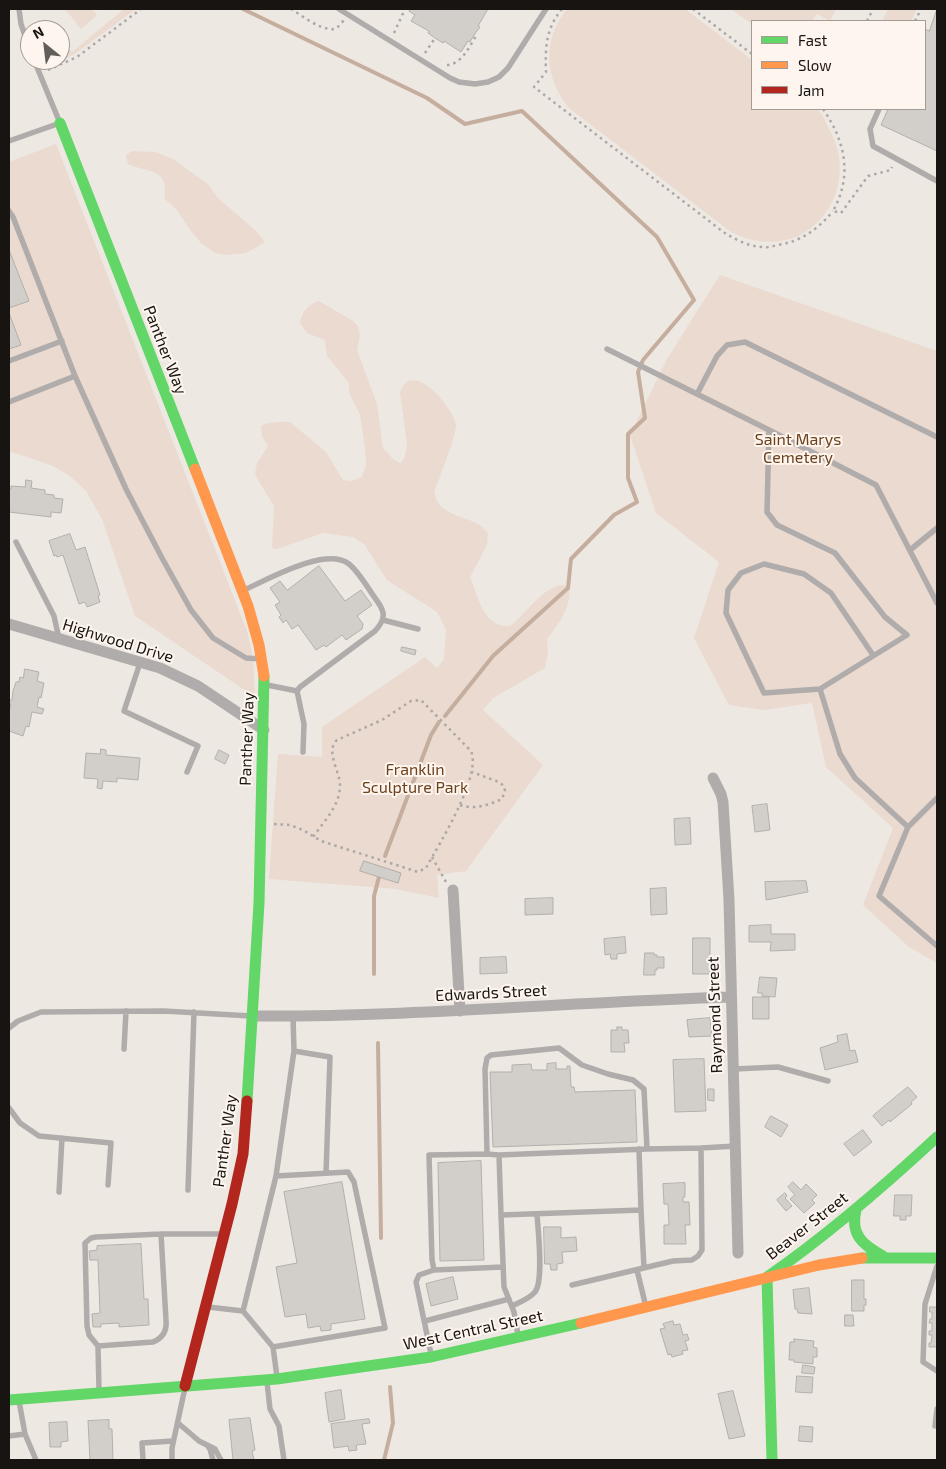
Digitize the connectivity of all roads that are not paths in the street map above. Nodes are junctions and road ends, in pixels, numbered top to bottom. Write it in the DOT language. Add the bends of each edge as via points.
graph roads {
  1 [pos="339,9"];
  2 [pos="546,9"];
  3 [pos="38,70"];
  4 [pos="879,110"];
  5 [pos="60,123"];
  6 [pos="9,141"];
  7 [pos="937,182"];
  8 [pos="9,211"];
  9 [pos="62,341"];
  10 [pos="607,349"];
  11 [pos="9,361"];
  12 [pos="75,376"];
  13 [pos="697,394"];
  14 [pos="9,402"];
  15 [pos="769,430"];
  16 [pos="937,437"];
  17 [pos="937,528"];
  18 [pos="16,542"];
  19 [pos="910,550"];
  20 [pos="241,591"];
  21 [pos="937,603"];
  22 [pos="383,620"];
  23 [pos="9,624"];
  24 [pos="418,629"];
  25 [pos="59,639"];
  26 [pos="873,655"];
  27 [pos="263,659"];
  28 [pos="140,662"];
  29 [pos="265,685"];
  30 [pos="820,688"];
  31 [pos="297,691"];
  32 [pos="264,730"];
  33 [pos="303,752"];
  34 [pos="187,772"];
  35 [pos="713,778"];
  36 [pos="937,798"];
  37 [pos="908,827"];
  38 [pos="453,890"];
  39 [pos="937,946"];
  40 [pos="730,997"];
  41 [pos="126,1011"];
  42 [pos="460,1011"];
  43 [pos="194,1012"];
  44 [pos="253,1016"];
  45 [pos="293,1016"];
  46 [pos="9,1028"];
  47 [pos="124,1049"];
  48 [pos="294,1052"];
  49 [pos="734,1069"];
  50 [pos="828,1081"];
  51 [pos="9,1108"];
  52 [pos="62,1138"];
  53 [pos="937,1138"];
  54 [pos="736,1146"];
  55 [pos="701,1148"];
  56 [pos="639,1149"];
  57 [pos="647,1149"];
  58 [pos="487,1154"];
  59 [pos="500,1155"];
  60 [pos="326,1173"];
  61 [pos="276,1176"];
  62 [pos="108,1185"];
  63 [pos="188,1190"];
  64 [pos="59,1192"];
  65 [pos="641,1210"];
  66 [pos="856,1210"];
  67 [pos="537,1214"];
  68 [pos="501,1215"];
  69 [pos="161,1234"];
  70 [pos="225,1234"];
  71 [pos="738,1253"];
  72 [pos="883,1256"];
  73 [pos="937,1258"];
  74 [pos="937,1266"];
  75 [pos="503,1267"];
  76 [pos="644,1268"];
  77 [pos="434,1270"];
  78 [pos="637,1270"];
  79 [pos="767,1277"];
  80 [pos="572,1285"];
  81 [pos="509,1299"];
  82 [pos="206,1306"];
  83 [pos="512,1306"];
  84 [pos="646,1308"];
  85 [pos="243,1311"];
  86 [pos="424,1321"];
  87 [pos="519,1338"];
  88 [pos="98,1346"];
  89 [pos="273,1347"];
  90 [pos="432,1356"];
  91 [pos="937,1371"];
  92 [pos="272,1379"];
  93 [pos="185,1386"];
  94 [pos="99,1393"];
  95 [pos="14,1399"];
  96 [pos="937,1409"];
  97 [pos="178,1423"];
  98 [pos="935,1426"];
  99 [pos="25,1434"];
  100 [pos="9,1436"];
  101 [pos="173,1441"];
  102 [pos="207,1445"];
  103 [pos="36,1460"];
  104 [pos="143,1460"];
  105 [pos="172,1460"];
  106 [pos="213,1460"];
  107 [pos="221,1460"];
  108 [pos="284,1460"];
  109 [pos="772,1460"];
  1 -- 2 [label="lane" via="450,78 474,84 494,80 505,72"];
  3 -- 5 [label="lane"];
  4 -- 7 [label="lane" via="870,129 873,146"];
  5 -- 6 [label="lane"];
  5 -- 20 [label="street, Panther Way"];
  8 -- 9 [label="lane"];
  9 -- 11 [label="lane"];
  9 -- 12 [label="lane"];
  10 -- 13 [label="lane"];
  12 -- 14 [label="lane"];
  12 -- 27 [label="lane" via="126,489 191,610 213,638 246,658"];
  13 -- 15 [label="lane"];
  13 -- 16 [label="lane" via="722,350 727,345 745,342"];
  15 -- 19 [label="lane" via="876,485"];
  15 -- 26 [label="lane" via="767,512 776,525 835,553 885,617 907,635"];
  17 -- 19 [label="lane"];
  18 -- 25 [label="lane" via="54,616"];
  19 -- 21 [label="lane"];
  20 -- 22 [label="lane" via="313,560 339,559 349,564 381,606"];
  20 -- 27 [label="street, Panther Way" via="258,635"];
  22 -- 24 [label="lane"];
  22 -- 31 [label="lane" via="375,631"];
  23 -- 25 [label="street, Highwood Drive"];
  25 -- 28 [label="street, Highwood Drive"];
  26 -- 30 [label="lane"];
  26 -- 30 [label="lane" via="831,593 804,574 764,564 741,573 728,590 726,613 764,693"];
  27 -- 29 [label="street, Panther Way"];
  28 -- 32 [label="street, Highwood Drive" via="198,686"];
  28 -- 34 [label="lane" via="124,711 198,746"];
  29 -- 31 [label="lane"];
  29 -- 32 [label="street, Panther Way"];
  30 -- 37 [label="lane" via="840,754 854,778"];
  31 -- 33 [label="lane" via="304,724"];
  32 -- 44 [label="street, Panther Way"];
  35 -- 40 [label="street, Raymond Street" via="723,802"];
  36 -- 37 [label="lane"];
  37 -- 39 [label="lane" via="878,896"];
  38 -- 42 [label="street"];
  40 -- 42 [label="street, Edwards Street"];
  40 -- 49 [label="street, Raymond Street"];
  41 -- 43 [label="lane"];
  41 -- 46 [label="lane" via="41,1012"];
  41 -- 47 [label="lane"];
  42 -- 45 [label="street, Edwards Street"];
  43 -- 44 [label="lane"];
  43 -- 63 [label="lane"];
  44 -- 45 [label="street, Edwards Street"];
  44 -- 70 [label="street, Panther Way" via="242,1154"];
  45 -- 48 [label="lane"];
  48 -- 60 [label="lane" via="330,1057"];
  48 -- 61 [label="lane"];
  49 -- 50 [label="lane" via="778,1067"];
  49 -- 54 [label="street, Raymond Street"];
  51 -- 52 [label="lane" via="20,1123 39,1136"];
  52 -- 62 [label="lane" via="111,1143"];
  52 -- 64 [label="lane"];
  53 -- 66 [label="street, Beaver Street"];
  54 -- 55 [label="lane"];
  54 -- 71 [label="street, Raymond Street"];
  55 -- 57 [label="lane"];
  55 -- 76 [label="lane" via="701,1254 692,1260"];
  56 -- 57 [label="lane"];
  56 -- 59 [label="lane"];
  56 -- 65 [label="lane"];
  57 -- 58 [label="lane" via="644,1089 633,1080 582,1065 559,1048 495,1053 487,1058"];
  58 -- 59 [label="lane"];
  58 -- 77 [label="lane" via="429,1155"];
  59 -- 68 [label="lane"];
  60 -- 61 [label="lane"];
  60 -- 89 [label="lane" via="348,1172 354,1182 385,1328"];
  61 -- 85 [label="lane"];
  65 -- 67 [label="lane"];
  65 -- 76 [label="lane"];
  66 -- 72 [label="street" via="853,1224 858,1237"];
  66 -- 79 [label="street, Beaver Street"];
  67 -- 68 [label="lane"];
  67 -- 83 [label="lane" via="540,1280 529,1298"];
  68 -- 75 [label="lane"];
  69 -- 70 [label="lane"];
  69 -- 88 [label="lane" via="164,1333 153,1342"];
  69 -- 88 [label="lane" via="96,1237 85,1243 86,1326 90,1338"];
  70 -- 82 [label="street, Panther Way"];
  72 -- 73 [label="street, West Central Street"];
  72 -- 79 [label="street, West Central Street" via="835,1262"];
  74 -- 91 [label="lane" via="925,1304 923,1362"];
  75 -- 77 [label="lane"];
  75 -- 81 [label="lane" via="504,1287"];
  76 -- 78 [label="lane"];
  77 -- 86 [label="lane" via="419,1274 416,1282"];
  78 -- 80 [label="lane"];
  78 -- 84 [label="lane"];
  79 -- 84 [label="street, West Central Street"];
  79 -- 109 [label="street, Beaver Street"];
  81 -- 83 [label="lane"];
  81 -- 86 [label="lane"];
  82 -- 85 [label="lane"];
  82 -- 93 [label="street, Panther Way"];
  83 -- 87 [label="lane"];
  84 -- 87 [label="street, West Central Street"];
  85 -- 89 [label="lane"];
  86 -- 90 [label="lane"];
  87 -- 90 [label="street, West Central Street"];
  88 -- 94 [label="lane"];
  89 -- 92 [label="lane"];
  90 -- 92 [label="street, West Central Street"];
  92 -- 93 [label="street, West Central Street"];
  92 -- 108 [label="lane" via="270,1409 279,1426"];
  93 -- 94 [label="street, West Central Street"];
  93 -- 97 [label="lane"];
  94 -- 95 [label="street, West Central Street"];
  95 -- 99 [label="lane"];
  96 -- 98 [label="lane"];
  97 -- 101 [label="lane"];
  97 -- 102 [label="lane"];
  99 -- 100 [label="lane"];
  99 -- 103 [label="lane"];
  101 -- 104 [label="lane" via="142,1443"];
  101 -- 105 [label="lane"];
  102 -- 106 [label="lane"];
  102 -- 107 [label="lane" via="215,1449"];
}
